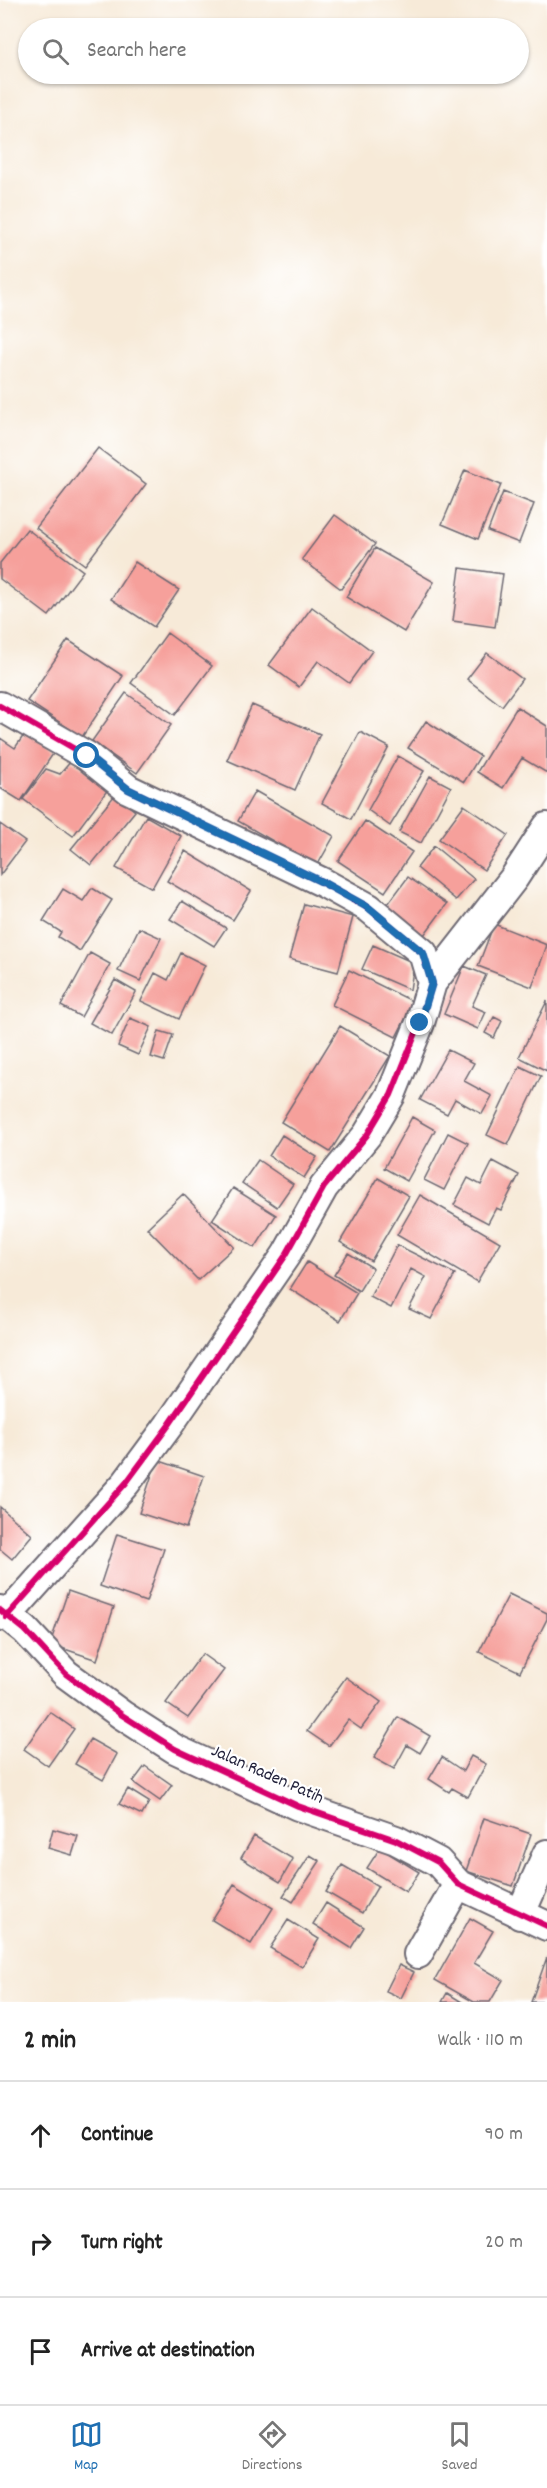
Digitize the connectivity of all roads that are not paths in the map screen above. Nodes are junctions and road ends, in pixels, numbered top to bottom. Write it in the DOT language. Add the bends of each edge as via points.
graph roads {
  1 [pos="0,706"];
  2 [pos="547,827"];
  3 [pos="432,983"];
  4 [pos="3,1613"];
  5 [pos="547,1854"];
  6 [pos="458,1884"];
  7 [pos="520,1915"];
  8 [pos="547,1926"];
  9 [pos="418,1954"];
  1 -- 3 [label="street" via="87,756 128,789 369,908 423,953"];
  2 -- 3 [label="street" via="514,878"];
  3 -- 4 [label="street" via="391,1095 367,1135 324,1187 286,1255 126,1483"];
  4 -- 6 [label="street, Jalan Raden Patih" via="25,1630 66,1674 175,1749 298,1806 396,1840 438,1862"];
  5 -- 7 [label="street"];
  6 -- 7 [label="street, Jalan Raden Patih"];
  6 -- 9 [label="street"];
  7 -- 8 [label="street, Jalan Raden Patih"];
}
